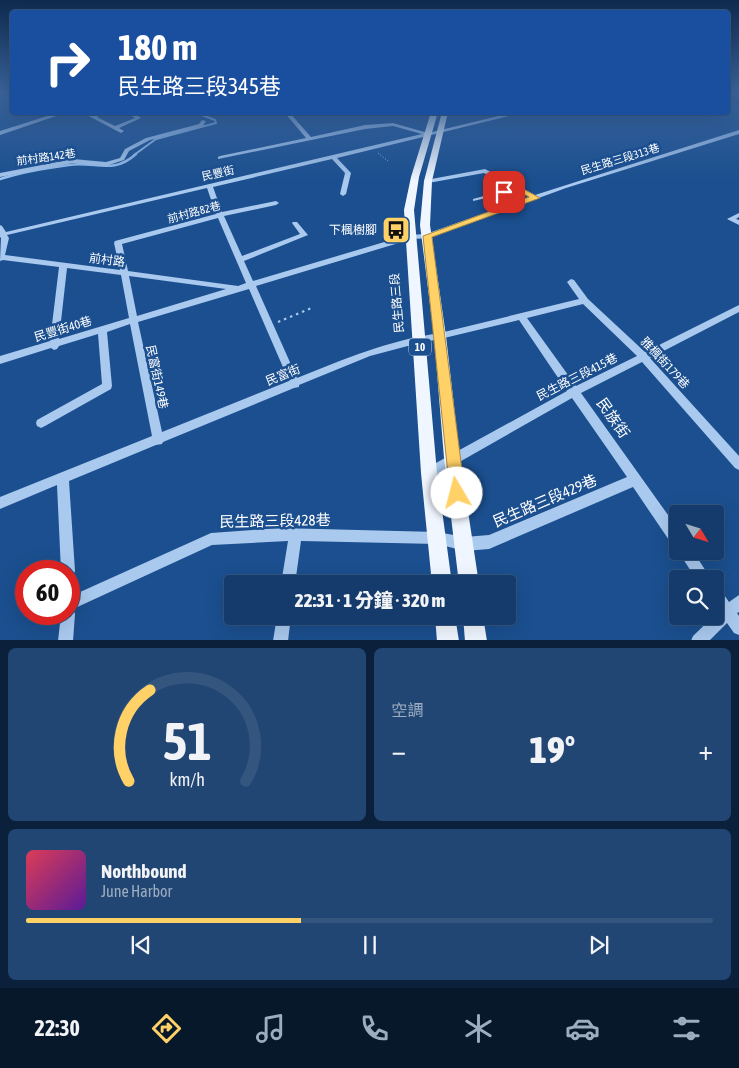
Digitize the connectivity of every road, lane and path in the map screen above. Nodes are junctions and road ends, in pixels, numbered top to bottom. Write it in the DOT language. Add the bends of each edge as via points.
graph roads {
  1 [pos="35,122"];
  2 [pos="102,122"];
  3 [pos="129,122"];
  4 [pos="203,122"];
  5 [pos="295,122"];
  6 [pos="435,122"];
  7 [pos="440,122"];
  8 [pos="483,122"];
  9 [pos="114,128"];
  10 [pos="121,131"];
  11 [pos="739,132"];
  12 [pos="0,133"];
  13 [pos="434,134"];
  14 [pos="310,139"];
  15 [pos="374,149"];
  16 [pos="220,158"];
  17 [pos="334,158"];
  18 [pos="388,161"];
  19 [pos="0,175"];
  20 [pos="428,181"];
  21 [pos="210,187"];
  22 [pos="518,189"];
  23 [pos="343,194"];
  24 [pos="536,198"];
  25 [pos="475,200"];
  26 [pos="276,203"];
  27 [pos="220,215"];
  28 [pos="739,215"];
  29 [pos="295,222"];
  30 [pos="739,224"];
  31 [pos="1,232"];
  32 [pos="427,236"];
  33 [pos="411,237"];
  34 [pos="118,243"];
  35 [pos="0,258"];
  36 [pos="240,260"];
  37 [pos="64,267"];
  38 [pos="124,274"];
  39 [pos="571,282"];
  40 [pos="251,286"];
  41 [pos="241,289"];
  42 [pos="585,300"];
  43 [pos="314,307"];
  44 [pos="739,308"];
  45 [pos="521,316"];
  46 [pos="132,320"];
  47 [pos="269,325"];
  48 [pos="102,330"];
  49 [pos="440,336"];
  50 [pos="419,339"];
  51 [pos="54,346"];
  52 [pos="644,357"];
  53 [pos="0,360"];
  54 [pos="295,384"];
  55 [pos="574,392"];
  56 [pos="42,423"];
  57 [pos="158,440"];
  58 [pos="452,458"];
  59 [pos="739,464"];
  60 [pos="429,473"];
  61 [pos="63,477"];
  62 [pos="635,480"];
  63 [pos="0,502"];
  64 [pos="669,528"];
  65 [pos="295,535"];
  66 [pos="437,538"];
  67 [pos="465,544"];
  68 [pos="67,560"];
  69 [pos="289,575"];
  70 [pos="441,575"];
  71 [pos="468,575"];
  72 [pos="80,600"];
  73 [pos="739,602"];
  74 [pos="724,607"];
  75 [pos="728,613"];
  76 [pos="67,625"];
  77 [pos="282,625"];
  78 [pos="446,625"];
  79 [pos="474,625"];
  80 [pos="739,628"];
  81 [pos="65,640"];
  82 [pos="280,640"];
  83 [pos="448,640"];
  84 [pos="476,640"];
  85 [pos="698,640"];
  1 -- 12 [label="street"];
  2 -- 9 [label="street"];
  3 -- 9 [label="street"];
  4 -- 19 [label="street, 前村路142巷" via="194,128 148,139 127,150 122,159 106,164 73,161"];
  5 -- 14 [label="street"];
  6 -- 13 [label="main road, 民生路三段 / 10"];
  7 -- 13 [label="main road, 民生路三段 / 10"];
  8 -- 13 [label="street, 民豐街"];
  9 -- 10 [label="street"];
  11 -- 24 [label="street, 民生路三段313巷"];
  13 -- 14 [label="street" via="393,124"];
  13 -- 15 [label="street, 民豐街"];
  13 -- 20 [label="main road, 民生路三段 / 10"];
  13 -- 33 [label="main road, 民生路三段 / 10" via="411,193"];
  14 -- 16 [label="street"];
  15 -- 17 [label="street, 民豐街"];
  15 -- 18 [label="path"];
  17 -- 21 [label="street, 民豐街"];
  17 -- 23 [label="street" via="348,174"];
  20 -- 22 [label="street" via="486,171"];
  20 -- 32 [label="main road, 民生路三段 / 10"];
  21 -- 27 [label="street"];
  21 -- 31 [label="street, 民豐街"];
  22 -- 24 [label="street"];
  22 -- 25 [label="street"];
  24 -- 32 [label="street, 民生路三段313巷"];
  26 -- 27 [label="street, 前村路82巷"];
  27 -- 34 [label="street, 前村路82巷"];
  27 -- 36 [label="street"];
  28 -- 30 [label="street" via="730,219"];
  29 -- 36 [label="street" via="304,235"];
  31 -- 35 [label="street, 前村路" via="5,238"];
  32 -- 33 [label="street, 前村路"];
  32 -- 49 [label="main road, 民生路三段 / 10"];
  33 -- 40 [label="street, 前村路"];
  33 -- 50 [label="main road, 民生路三段 / 10"];
  34 -- 38 [label="street"];
  35 -- 37 [label="street, 前村路"];
  36 -- 40 [label="street"];
  37 -- 38 [label="street, 前村路"];
  37 -- 51 [label="street"];
  38 -- 41 [label="street, 前村路"];
  38 -- 46 [label="street, 民富街149巷"];
  39 -- 42 [label="street, 雅楓街179巷"];
  40 -- 41 [label="street, 前村路"];
  40 -- 47 [label="street"];
  41 -- 46 [label="street, 前村路"];
  42 -- 45 [label="street, 民富街"];
  42 -- 52 [label="street, 雅楓街179巷"];
  43 -- 47 [label="path"];
  44 -- 52 [label="street, 民生路三段415巷"];
  45 -- 49 [label="street, 民富街"];
  45 -- 55 [label="street, 民族街"];
  46 -- 48 [label="street, 民豐街40巷"];
  46 -- 57 [label="street, 民富街149巷"];
  47 -- 54 [label="street"];
  48 -- 51 [label="street, 民豐街40巷"];
  48 -- 56 [label="street" via="107,386"];
  49 -- 50 [label="street, 民富街"];
  49 -- 58 [label="main road, 民生路三段 / 10"];
  50 -- 54 [label="street, 民富街" via="368,353"];
  50 -- 60 [label="main road, 民生路三段 / 10"];
  51 -- 53 [label="street, 民豐街40巷"];
  52 -- 55 [label="street, 民生路三段415巷"];
  52 -- 59 [label="street, 雅楓街179巷"];
  54 -- 57 [label="street, 民富街"];
  55 -- 58 [label="street, 民生路三段415巷"];
  55 -- 62 [label="street, 民族街"];
  57 -- 61 [label="street, 民富街"];
  58 -- 60 [label="street, 民生路三段415巷"];
  58 -- 67 [label="main road, 民生路三段 / 10"];
  60 -- 66 [label="main road, 民生路三段 / 10"];
  61 -- 63 [label="street, 民富街"];
  61 -- 68 [label="street"];
  62 -- 64 [label="street, 民族街"];
  62 -- 67 [label="street, 民生路三段429巷" via="489,542"];
  65 -- 66 [label="street, 民生路三段428巷"];
  65 -- 69 [label="street"];
  65 -- 72 [label="street, 民生路三段428巷" via="210,539"];
  66 -- 67 [label="street, 民生路三段428巷"];
  66 -- 70 [label="main road, 民生路三段 / 10"];
  67 -- 71 [label="main road, 民生路三段 / 10"];
  73 -- 75 [label="street"];
  74 -- 75 [label="street"];
  75 -- 80 [label="street"];
  75 -- 85 [label="street"];
  76 -- 81 [label="street"];
  77 -- 82 [label="street"];
  78 -- 83 [label="main road"];
  79 -- 84 [label="main road"];
}
